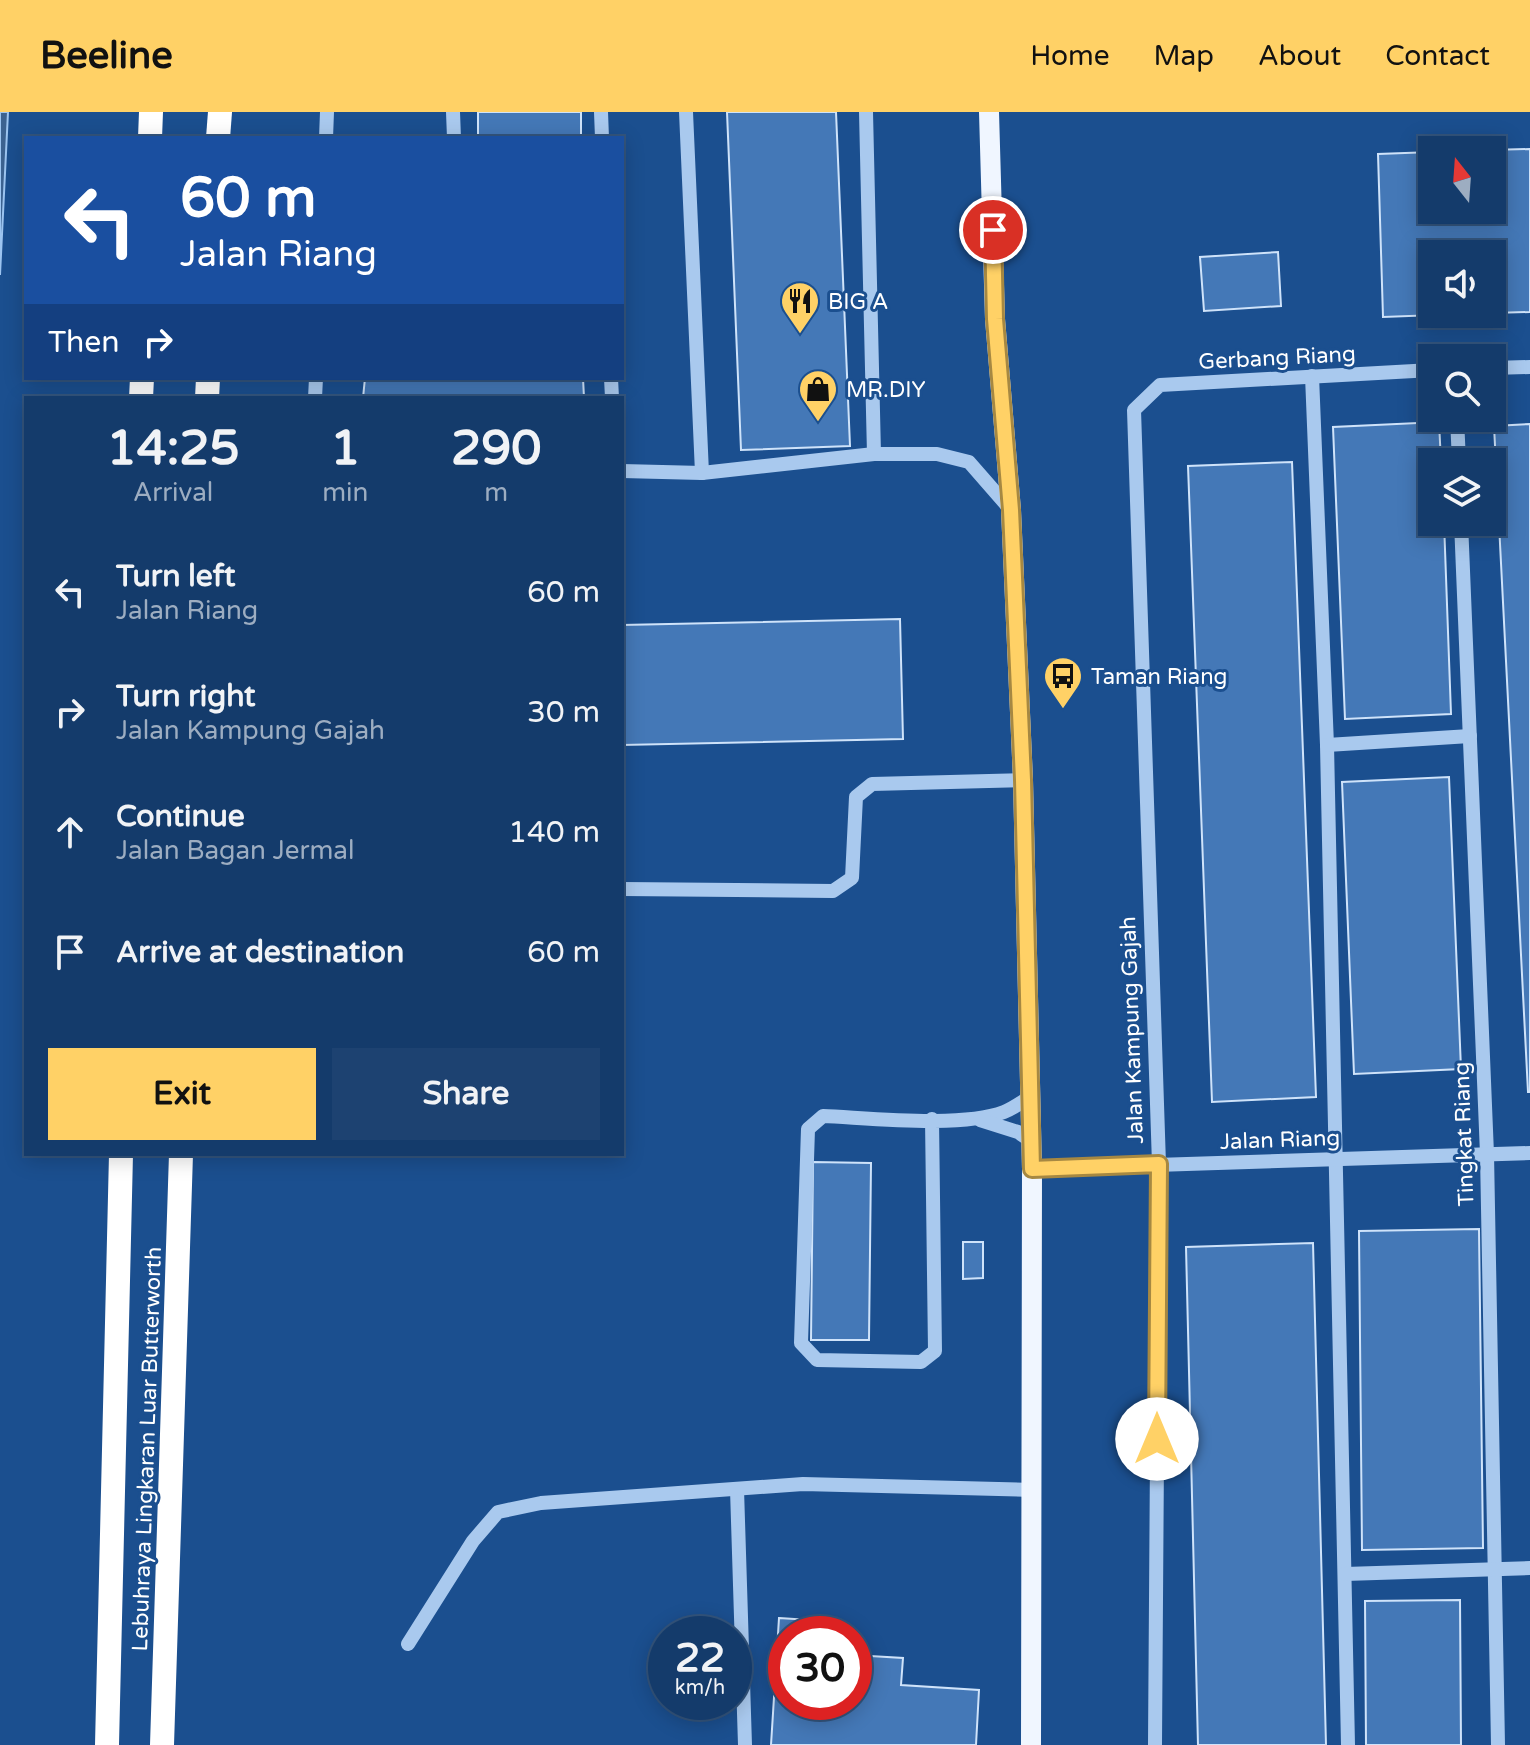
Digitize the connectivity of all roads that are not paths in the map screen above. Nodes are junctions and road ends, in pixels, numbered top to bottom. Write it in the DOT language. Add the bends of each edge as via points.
graph roads {
  1 [pos="151,112"];
  2 [pos="220,112"];
  3 [pos="327,112"];
  4 [pos="453,112"];
  5 [pos="601,112"];
  6 [pos="686,112"];
  7 [pos="866,112"];
  8 [pos="989,112"];
  9 [pos="150,136"];
  10 [pos="218,136"];
  11 [pos="326,136"];
  12 [pos="454,136"];
  13 [pos="602,136"];
  14 [pos="1530,367"];
  15 [pos="1506,368"];
  16 [pos="1418,371"];
  17 [pos="1312,376"];
  18 [pos="1134,410"];
  19 [pos="874,454"];
  20 [pos="624,471"];
  21 [pos="702,473"];
  22 [pos="1011,510"];
  23 [pos="1462,536"];
  24 [pos="1470,736"];
  25 [pos="1327,745"];
  26 [pos="1023,780"];
  27 [pos="624,889"];
  28 [pos="1031,1096"];
  29 [pos="932,1119"];
  30 [pos="976,1119"];
  31 [pos="1031,1141"];
  32 [pos="1530,1153"];
  33 [pos="1487,1154"];
  34 [pos="121,1156"];
  35 [pos="181,1156"];
  36 [pos="1337,1159"];
  37 [pos="1159,1164"];
  38 [pos="1032,1169"];
  39 [pos="737,1489"];
  40 [pos="1033,1490"];
  41 [pos="1530,1568"];
  42 [pos="1496,1569"];
  43 [pos="1345,1574"];
  44 [pos="408,1644"];
  45 [pos="107,1745"];
  46 [pos="162,1745"];
  47 [pos="745,1745"];
  48 [pos="1031,1745"];
  49 [pos="1155,1745"];
  50 [pos="1348,1745"];
  51 [pos="1498,1745"];
  1 -- 9 [label="highway"];
  2 -- 10 [label="highway"];
  3 -- 11 [label="street"];
  4 -- 12 [label="street"];
  5 -- 13 [label="street"];
  6 -- 21 [label="street"];
  7 -- 19 [label="street"];
  8 -- 22 [label="main road" via="995,319"];
  14 -- 15 [label="street"];
  16 -- 17 [label="street, Gerbang Riang"];
  17 -- 18 [label="street, Gerbang Riang" via="1160,385"];
  17 -- 25 [label="street"];
  18 -- 37 [label="street, Jalan Kampung Gajah"];
  19 -- 21 [label="street"];
  19 -- 22 [label="street" via="937,454 969,462"];
  20 -- 21 [label="street"];
  22 -- 26 [label="main road"];
  23 -- 24 [label="street, Tingkat Riang"];
  24 -- 25 [label="street"];
  24 -- 33 [label="street, Tingkat Riang"];
  25 -- 36 [label="street"];
  26 -- 27 [label="street" via="872,784 856,797 852,878 833,891"];
  26 -- 28 [label="main road"];
  28 -- 30 [label="street" via="1002,1113"];
  28 -- 31 [label="main road"];
  29 -- 29 [label="street" via="823,1116 808,1129 801,1343 817,1360 921,1362 935,1351"];
  29 -- 30 [label="street"];
  30 -- 31 [label="street"];
  31 -- 38 [label="main road"];
  32 -- 33 [label="street, Jalan Riang"];
  33 -- 36 [label="street, Jalan Riang"];
  33 -- 42 [label="street, Tingkat Riang"];
  34 -- 45 [label="highway, Lebuhraya Lingkaran Luar Butterworth"];
  35 -- 46 [label="highway, Lebuhraya Lingkaran Luar Butterworth"];
  36 -- 37 [label="street, Jalan Riang"];
  36 -- 43 [label="street"];
  37 -- 38 [label="street, Jalan Riang"];
  37 -- 49 [label="street, Jalan Kampung Gajah"];
  38 -- 40 [label="main road"];
  39 -- 40 [label="street" via="803,1484"];
  39 -- 44 [label="street" via="541,1503 498,1512 473,1541"];
  39 -- 47 [label="street"];
  40 -- 48 [label="main road"];
  41 -- 42 [label="street"];
  42 -- 43 [label="street"];
  42 -- 51 [label="street, Tingkat Riang"];
  43 -- 50 [label="street"];
}
